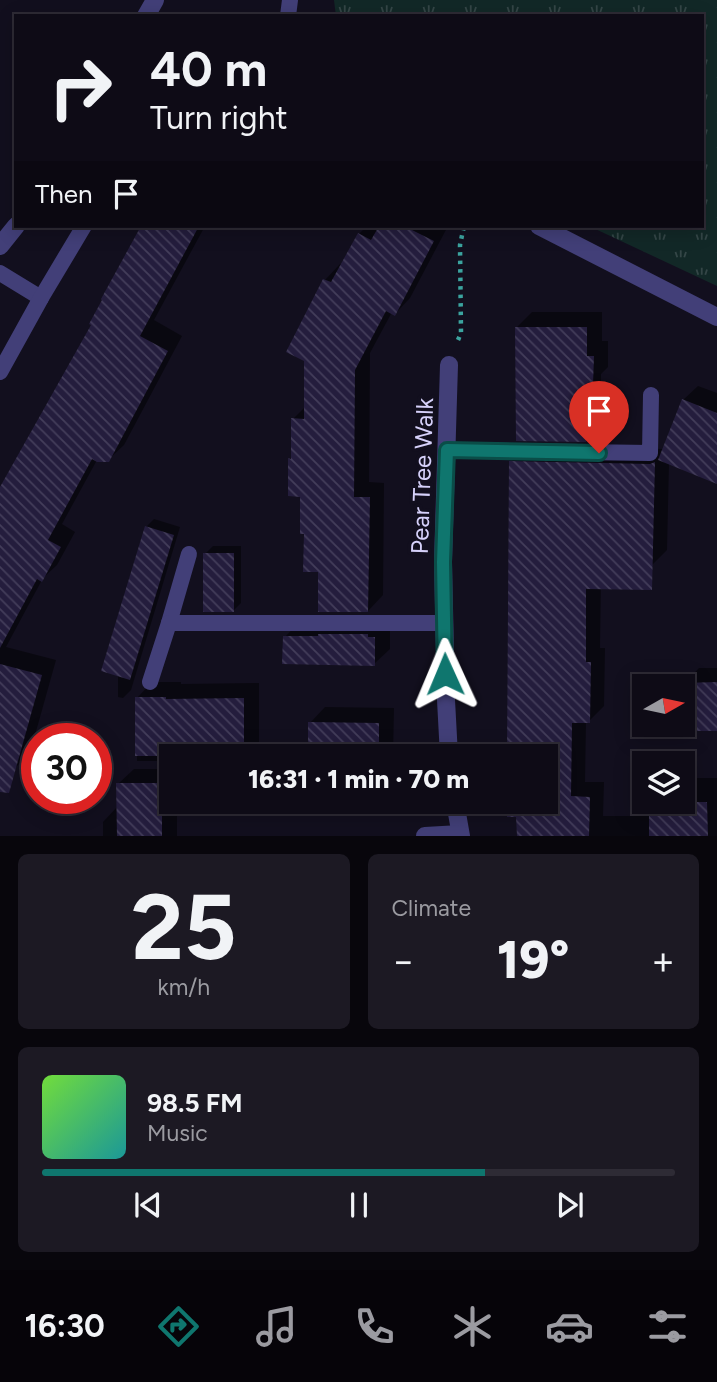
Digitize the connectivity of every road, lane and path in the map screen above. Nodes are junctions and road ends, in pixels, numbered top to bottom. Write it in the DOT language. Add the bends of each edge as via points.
graph roads {
  1 [pos="14,228"];
  2 [pos="83,228"];
  3 [pos="464,228"];
  4 [pos="543,228"];
  5 [pos="0,246"];
  6 [pos="0,273"];
  7 [pos="41,298"];
  8 [pos="717,317"];
  9 [pos="449,365"];
  10 [pos="0,372"];
  11 [pos="651,395"];
  12 [pos="447,450"];
  13 [pos="188,554"];
  14 [pos="169,623"];
  15 [pos="444,623"];
  16 [pos="150,682"];
  17 [pos="448,744"];
  18 [pos="457,814"];
  19 [pos="460,835"];
  20 [pos="425,836"];
  1 -- 5 [label="street"];
  2 -- 7 [label="lane"];
  3 -- 9 [label="path" via="461,333"];
  4 -- 8 [label="street"];
  6 -- 7 [label="lane"];
  7 -- 10 [label="lane"];
  9 -- 12 [label="street, Pear Tree Walk"];
  11 -- 12 [label="lane" via="650,453"];
  12 -- 15 [label="street, Pear Tree Walk"];
  13 -- 14 [label="lane"];
  14 -- 15 [label="lane"];
  14 -- 16 [label="lane"];
  15 -- 17 [label="street, Pear Tree Walk"];
  18 -- 19 [label="street"];
  19 -- 20 [label="street"];
}
